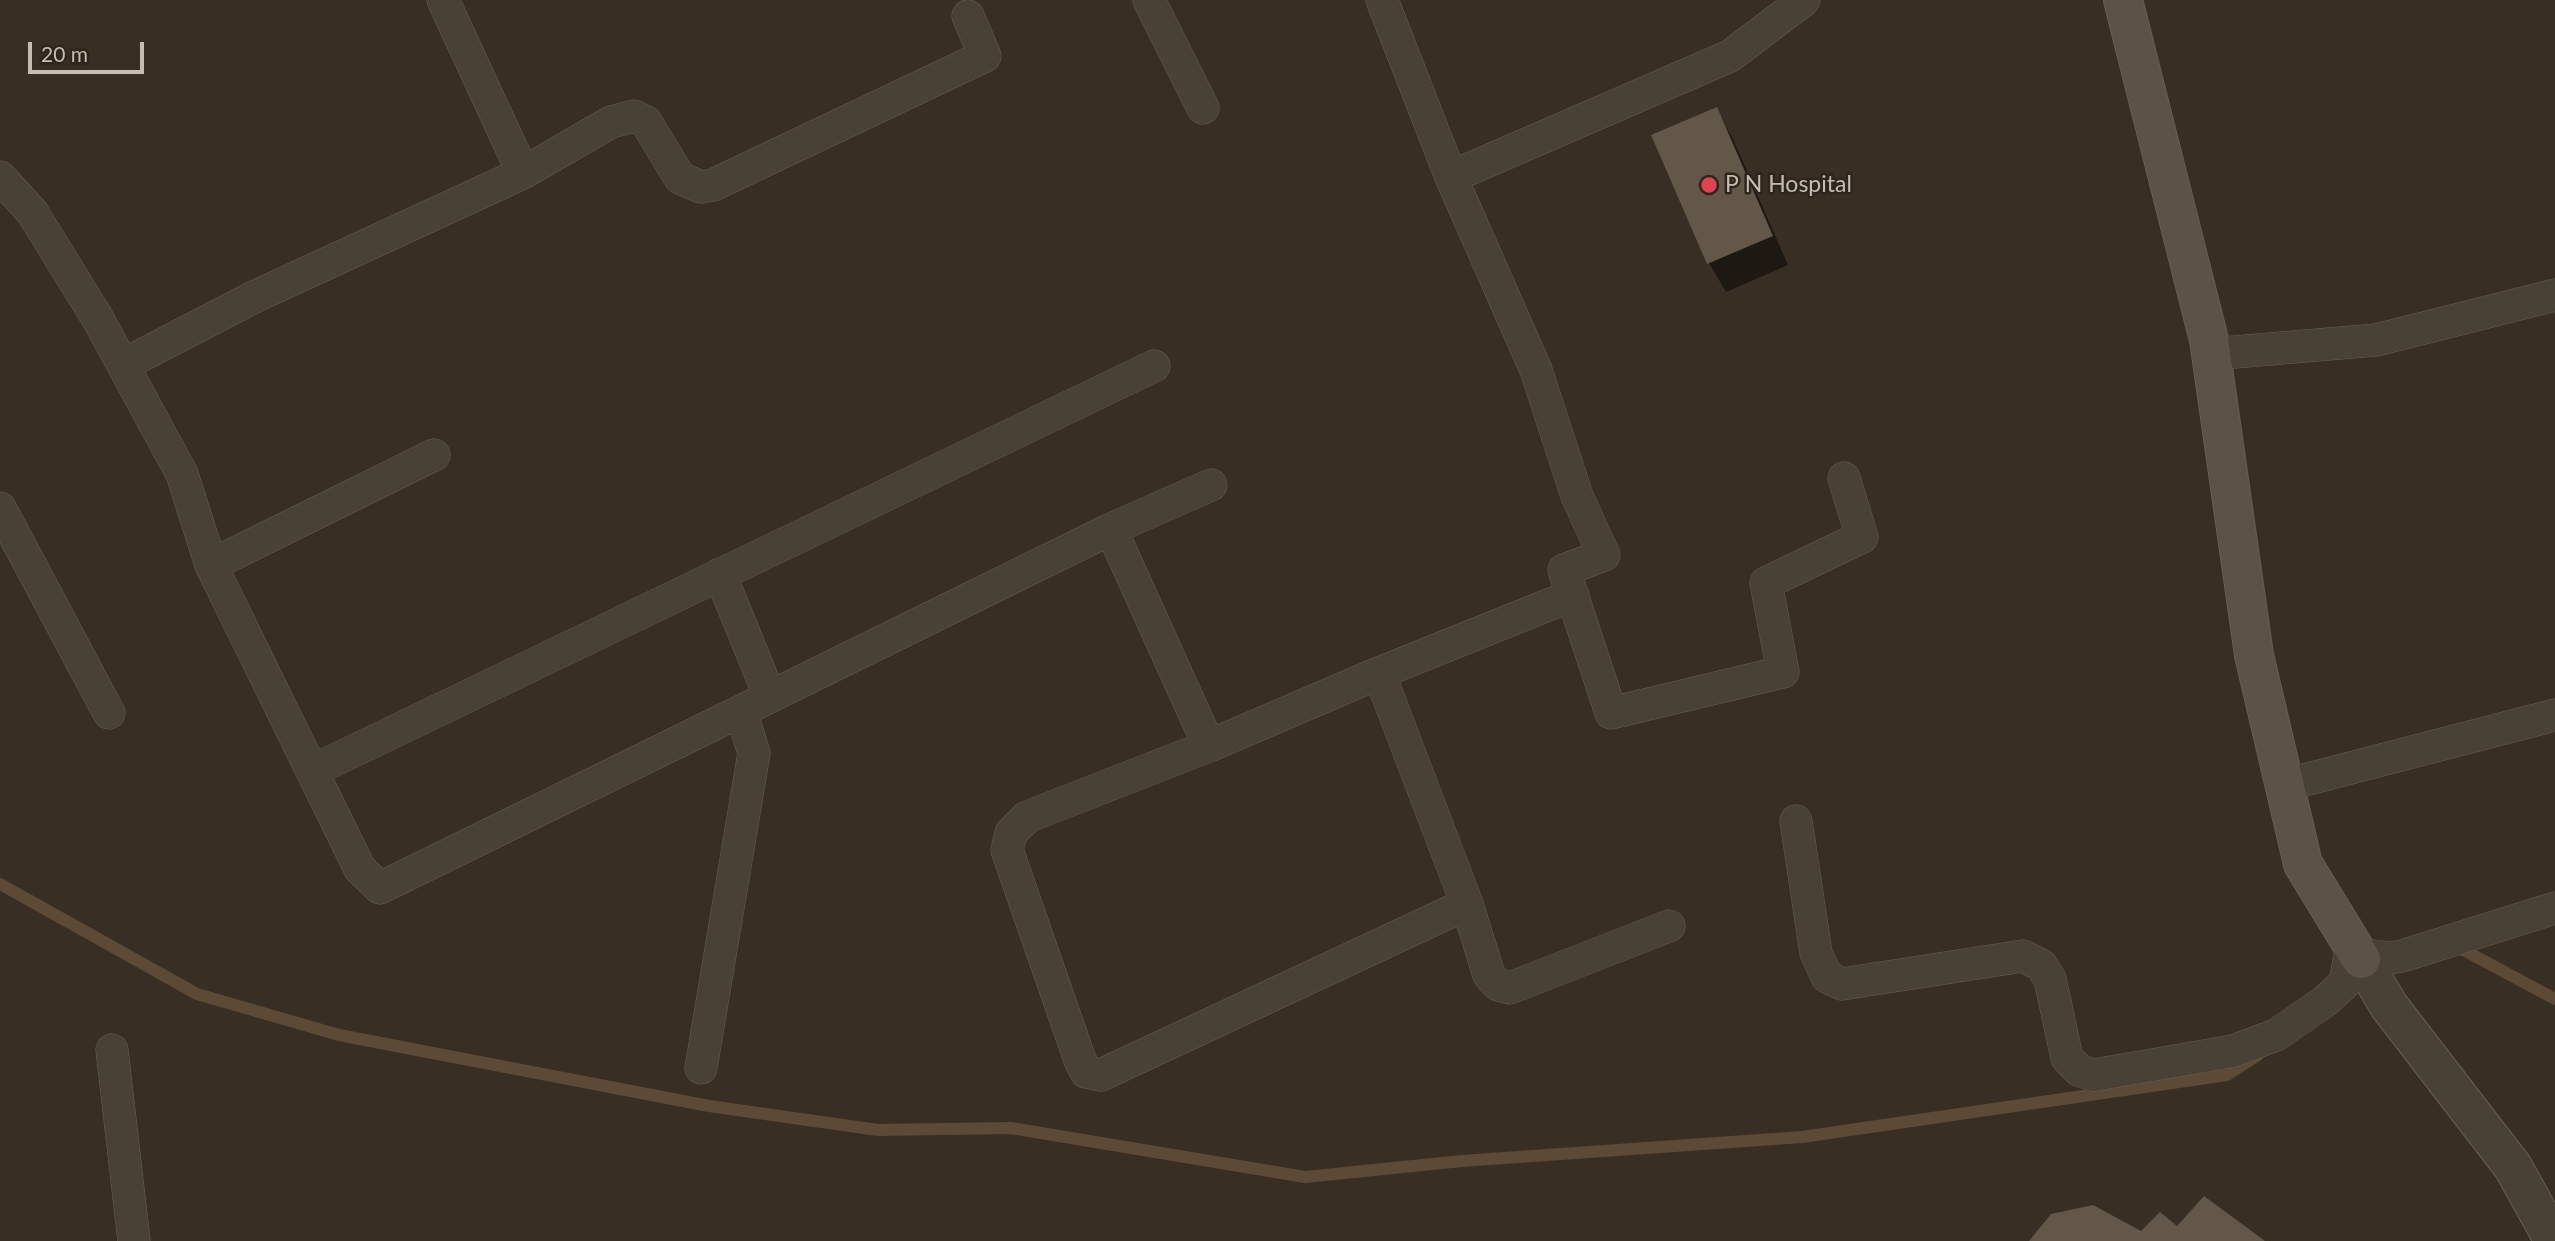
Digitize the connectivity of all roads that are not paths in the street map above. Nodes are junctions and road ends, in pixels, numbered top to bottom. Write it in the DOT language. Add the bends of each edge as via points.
graph roads {
  1 [pos="443,0"];
  2 [pos="1149,0"];
  3 [pos="1382,0"];
  4 [pos="1804,0"];
  5 [pos="2123,0"];
  6 [pos="968,16"];
  7 [pos="1203,108"];
  8 [pos="523,173"];
  9 [pos="0,177"];
  10 [pos="1451,177"];
  11 [pos="2555,295"];
  12 [pos="2211,355"];
  13 [pos="123,365"];
  14 [pos="1154,366"];
  15 [pos="434,455"];
  16 [pos="1844,478"];
  17 [pos="1211,485"];
  18 [pos="0,508"];
  19 [pos="1111,529"];
  20 [pos="211,565"];
  21 [pos="720,574"];
  22 [pos="1573,595"];
  23 [pos="1379,673"];
  24 [pos="770,697"];
  25 [pos="741,711"];
  26 [pos="109,713"];
  27 [pos="2555,715"];
  28 [pos="1209,746"];
  29 [pos="312,771"];
  30 [pos="2285,785"];
  31 [pos="1796,821"];
  32 [pos="1467,904"];
  33 [pos="2550,916"];
  34 [pos="1669,926"];
  35 [pos="2362,960"];
  36 [pos="112,1050"];
  37 [pos="701,1068"];
  38 [pos="134,1241"];
  39 [pos="2554,1241"];
  1 -- 8 [label="street"];
  2 -- 7 [label="street"];
  3 -- 10 [label="street"];
  4 -- 10 [label="street" via="1730,56"];
  5 -- 12 [label="main road"];
  6 -- 8 [label="street" via="985,56 713,185 701,187 680,178 646,122 634,116 611,122"];
  8 -- 13 [label="street" via="254,297"];
  9 -- 13 [label="street" via="32,212"];
  10 -- 22 [label="street" via="1536,370 1577,496 1604,555 1564,569"];
  11 -- 12 [label="street" via="2376,340"];
  12 -- 30 [label="main road" via="2254,655"];
  13 -- 20 [label="street" via="182,474"];
  14 -- 21 [label="street"];
  15 -- 20 [label="street"];
  16 -- 22 [label="street" via="1862,537 1766,583 1783,672 1612,713"];
  17 -- 19 [label="street"];
  18 -- 26 [label="street"];
  19 -- 24 [label="street"];
  19 -- 28 [label="street"];
  20 -- 29 [label="street"];
  21 -- 24 [label="street"];
  21 -- 29 [label="street"];
  22 -- 23 [label="street"];
  23 -- 28 [label="street"];
  23 -- 32 [label="street"];
  24 -- 25 [label="street"];
  25 -- 29 [label="street" via="380,888 360,869"];
  25 -- 37 [label="street" via="754,753"];
  27 -- 30 [label="street"];
  28 -- 32 [label="street" via="1027,817 1012,833 1007,850 1086,1072 1101,1075"];
  30 -- 35 [label="main road" via="2303,864"];
  31 -- 35 [label="street" via="1816,953 1827,977 1842,984 2024,956 2041,965 2050,979 2067,1058 2080,1071 2094,1075 2233,1051 2276,1035 2324,1002"];
  32 -- 34 [label="street" via="1489,975 1498,985 1510,988"];
  33 -- 35 [label="street" via="2402,956"];
  35 -- 39 [label="street" via="2389,1006 2513,1167"];
  36 -- 38 [label="street"];
}
